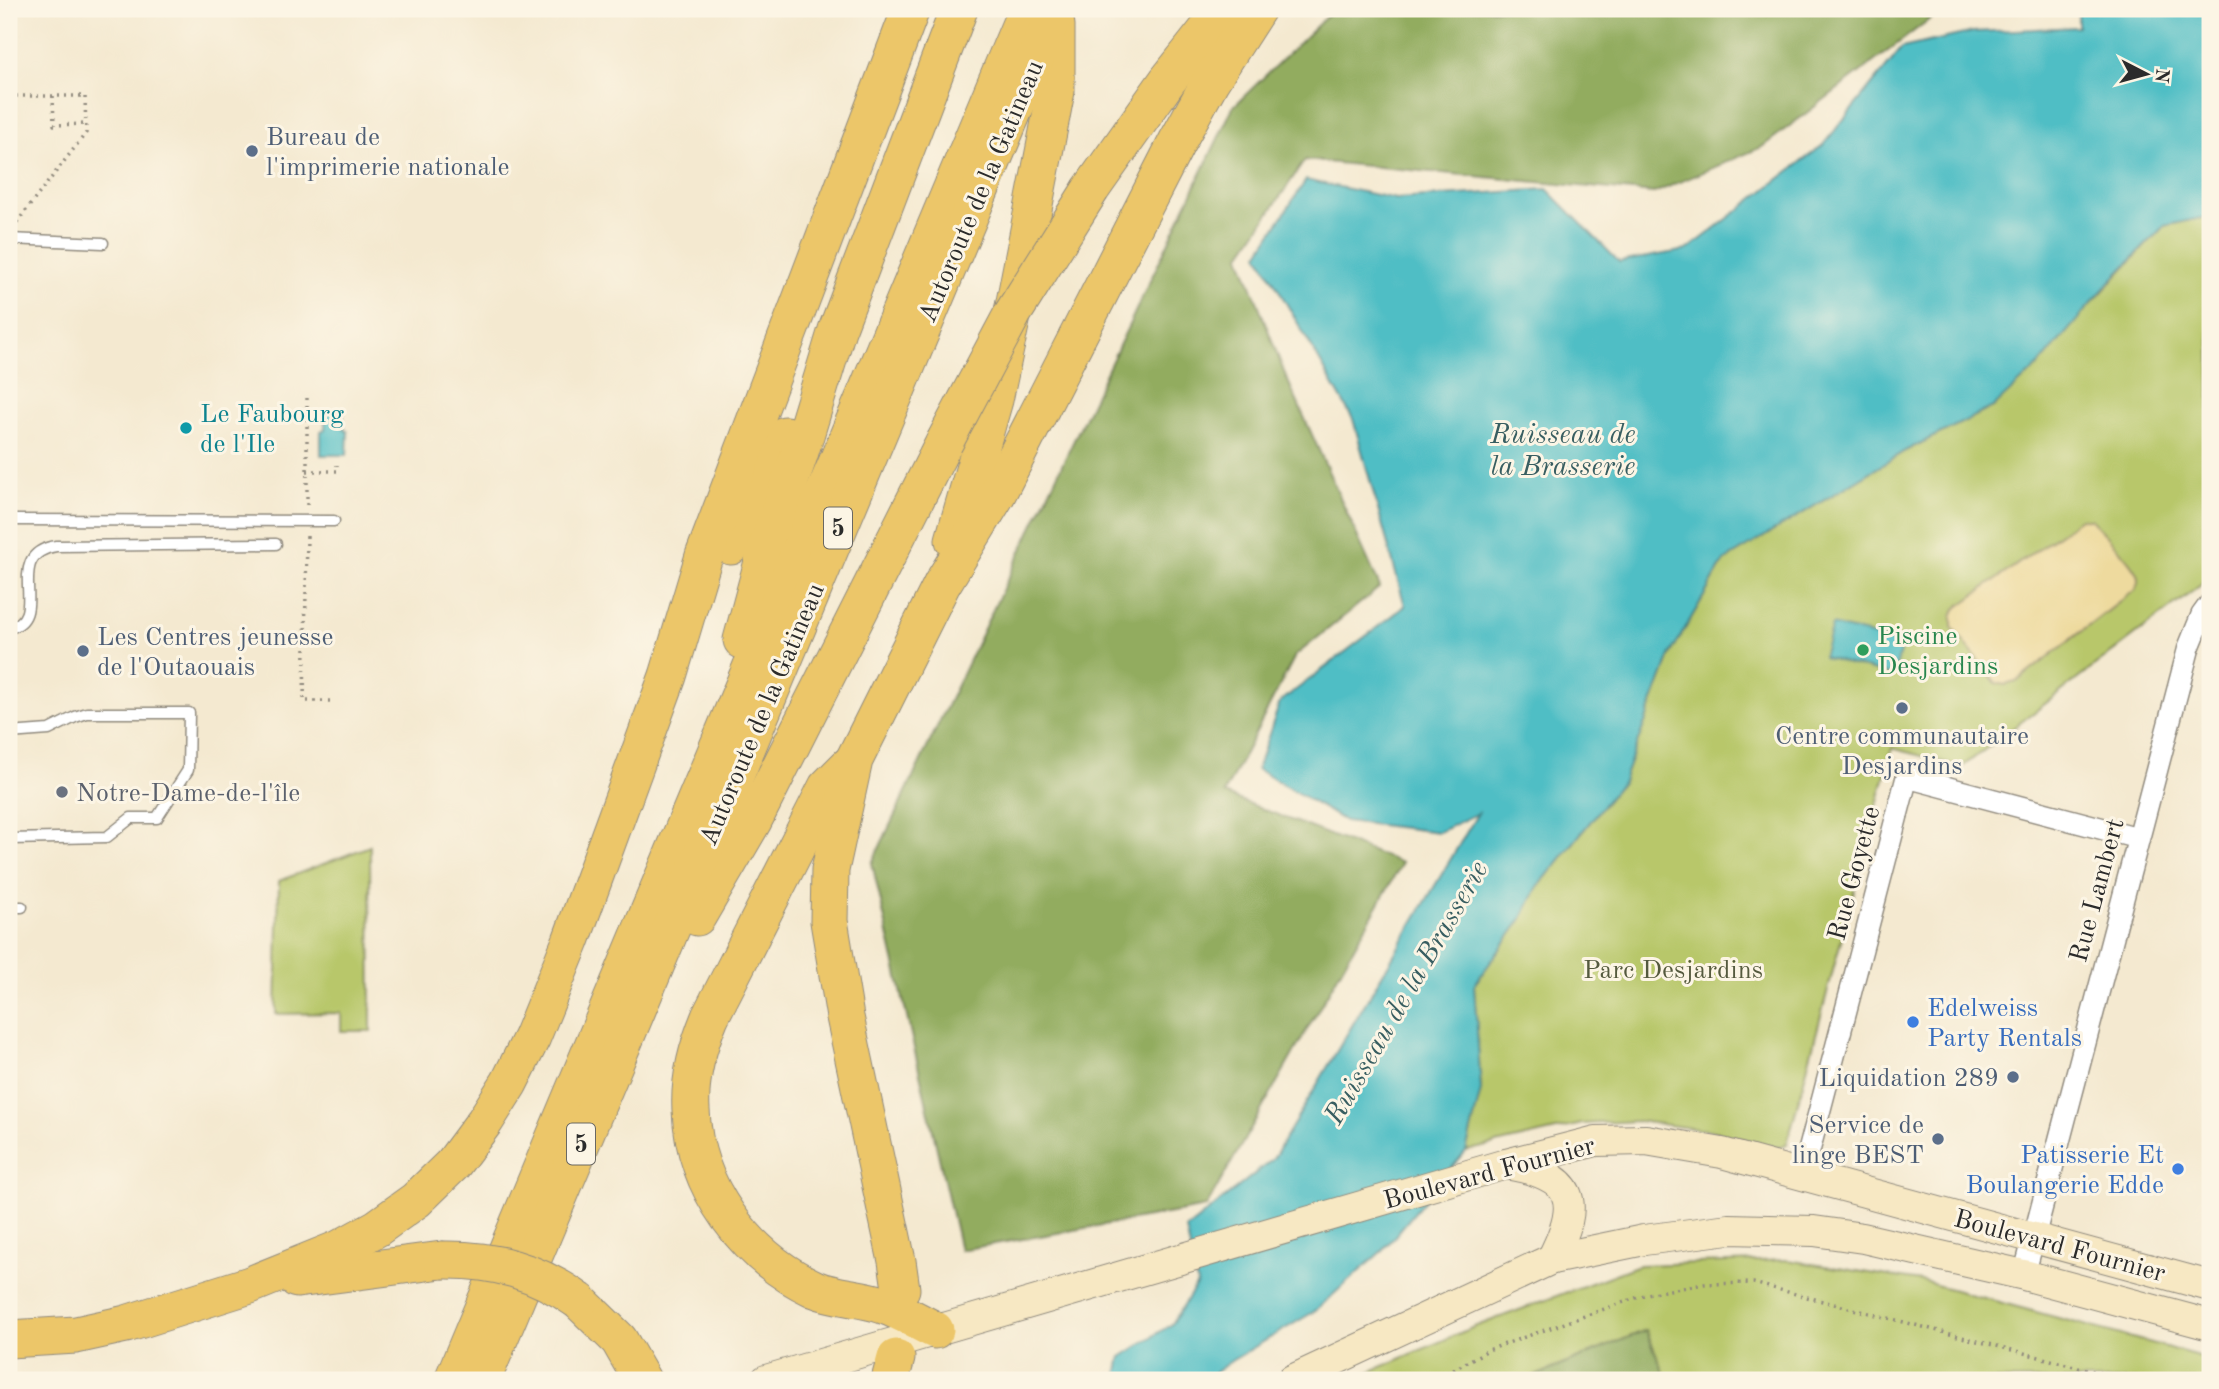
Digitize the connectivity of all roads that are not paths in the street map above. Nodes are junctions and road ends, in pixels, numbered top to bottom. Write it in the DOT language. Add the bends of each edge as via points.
graph roads {
  1 [pos="911,9"];
  2 [pos="959,9"];
  3 [pos="1027,9"];
  4 [pos="1056,9"];
  5 [pos="1224,9"];
  6 [pos="1257,9"];
  7 [pos="9,239"];
  8 [pos="103,243"];
  9 [pos="837,330"];
  10 [pos="9,520"];
  11 [pos="334,521"];
  12 [pos="276,544"];
  13 [pos="942,584"];
  14 [pos="2210,604"];
  15 [pos="9,628"];
  16 [pos="668,676"];
  17 [pos="9,733"];
  18 [pos="854,760"];
  19 [pos="703,781"];
  20 [pos="2138,838"];
  21 [pos="9,839"];
  22 [pos="22,906"];
  23 [pos="9,907"];
  24 [pos="621,1048"];
  25 [pos="1506,1164"];
  26 [pos="1804,1174"];
  27 [pos="2033,1239"];
  28 [pos="1552,1259"];
  29 [pos="2024,1275"];
  30 [pos="250,1285"];
  31 [pos="2210,1286"];
  32 [pos="901,1289"];
  33 [pos="2210,1325"];
  34 [pos="935,1330"];
  35 [pos="18,1334"];
  36 [pos="453,1380"];
  37 [pos="482,1380"];
  38 [pos="642,1380"];
  39 [pos="766,1380"];
  40 [pos="1292,1380"];
  1 -- 16 [label="highway" via="704,556"];
  2 -- 9 [label="highway"];
  3 -- 19 [label="highway, Autoroute de la Gatineau / 5"];
  4 -- 13 [label="highway" via="1056,91 1015,302 988,424"];
  4 -- 24 [label="highway, Autoroute de la Gatineau / 5"];
  5 -- 24 [label="highway, bridge" via="1091,189 1019,304 753,821"];
  6 -- 13 [label="highway" via="1177,142 997,494"];
  7 -- 8 [label="lane"];
  9 -- 16 [label="highway"];
  9 -- 19 [label="highway" via="767,547"];
  10 -- 11 [label="lane"];
  12 -- 15 [label="lane" via="43,548 28,564 26,614 22,622"];
  13 -- 18 [label="highway"];
  14 -- 20 [label="street, Rue Lambert" via="2189,647"];
  16 -- 30 [label="highway" via="555,984 516,1070 481,1128 441,1177 394,1217 345,1246"];
  17 -- 21 [label="lane" via="54,729 88,713 189,713 188,770 157,818 131,818 107,837"];
  18 -- 32 [label="highway" via="830,870 829,921"];
  18 -- 34 [label="highway" via="827,787 710,1017 692,1079 692,1126 717,1199 737,1229 768,1260 818,1290 881,1304"];
  19 -- 36 [label="highway, Autoroute de la Gatineau / 5"];
  20 -- 26 [label="street, Rue Goyette" via="1907,776"];
  20 -- 27 [label="street, Rue Lambert"];
  22 -- 23 [label="lane"];
  24 -- 37 [label="highway, Autoroute de la Gatineau / 5"];
  25 -- 26 [label="main road, Boulevard Fournier" via="1596,1141 1646,1140"];
  25 -- 28 [label="main road" via="1532,1168 1562,1186 1570,1209 1568,1224"];
  25 -- 34 [label="main road, Boulevard Fournier"];
  26 -- 27 [label="main road, Boulevard Fournier"];
  27 -- 29 [label="street, Rue Lambert"];
  27 -- 31 [label="main road, Boulevard Fournier"];
  28 -- 29 [label="main road, Boulevard Fournier" via="1689,1233 1774,1229 1863,1238"];
  28 -- 40 [label="main road, Boulevard Fournier"];
  29 -- 33 [label="main road, Boulevard Fournier"];
  30 -- 35 [label="highway" via="76,1335"];
  30 -- 38 [label="highway, bridge" via="442,1260 512,1267 579,1301 619,1340"];
  34 -- 39 [label="main road, Boulevard Fournier"];
}
